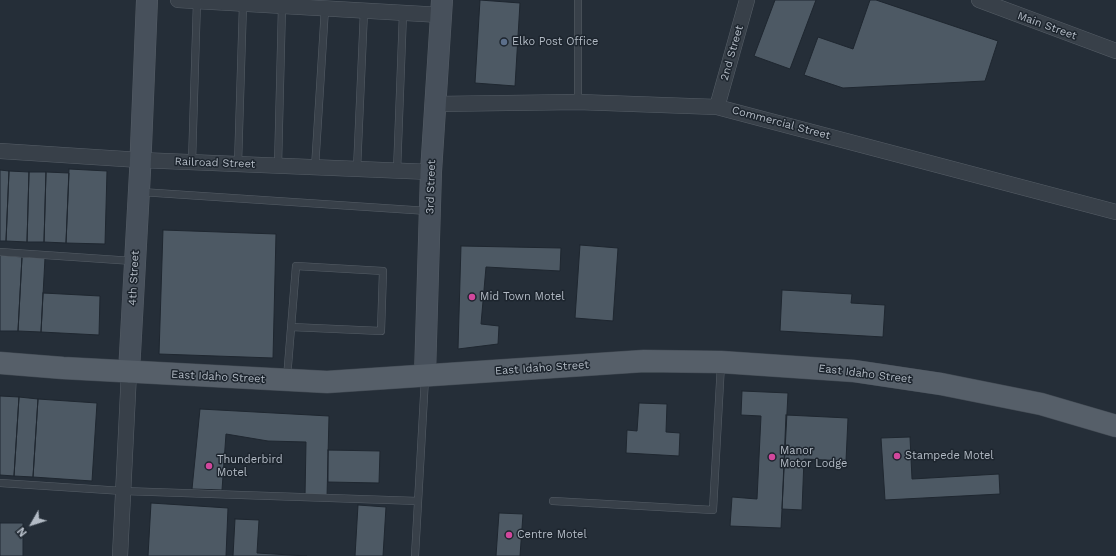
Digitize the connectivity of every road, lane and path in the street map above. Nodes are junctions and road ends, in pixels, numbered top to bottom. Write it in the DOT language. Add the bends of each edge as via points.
graph roads {
  1 [pos="147,0"];
  2 [pos="178,0"];
  3 [pos="578,0"];
  4 [pos="747,0"];
  5 [pos="979,0"];
  6 [pos="197,1"];
  7 [pos="243,4"];
  8 [pos="282,6"];
  9 [pos="325,8"];
  10 [pos="442,8"];
  11 [pos="364,11"];
  12 [pos="403,13"];
  13 [pos="1116,52"];
  14 [pos="578,102"];
  15 [pos="436,104"];
  16 [pos="717,107"];
  17 [pos="0,151"];
  18 [pos="140,160"];
  19 [pos="192,162"];
  20 [pos="238,164"];
  21 [pos="278,166"];
  22 [pos="316,168"];
  23 [pos="357,169"];
  24 [pos="397,171"];
  25 [pos="431,172"];
  26 [pos="139,192"];
  27 [pos="430,211"];
  28 [pos="1116,212"];
  29 [pos="0,252"];
  30 [pos="135,261"];
  31 [pos="291,327"];
  32 [pos="721,362"];
  33 [pos="0,363"];
  34 [pos="129,372"];
  35 [pos="425,375"];
  36 [pos="286,380"];
  37 [pos="1116,426"];
  38 [pos="0,483"];
  39 [pos="123,491"];
  40 [pos="418,501"];
  41 [pos="552,501"];
  42 [pos="120,556"];
  43 [pos="415,556"];
  1 -- 18 [label="street, 4th Street"];
  2 -- 6 [label="street"];
  3 -- 14 [label="lane"];
  4 -- 16 [label="street, 2nd Street"];
  5 -- 13 [label="street, Main Street"];
  6 -- 7 [label="street"];
  6 -- 19 [label="lane"];
  7 -- 8 [label="street"];
  7 -- 20 [label="lane"];
  8 -- 9 [label="street"];
  8 -- 21 [label="lane"];
  9 -- 11 [label="street"];
  9 -- 22 [label="lane"];
  10 -- 12 [label="street"];
  10 -- 15 [label="street, 3rd Street"];
  11 -- 12 [label="street"];
  11 -- 23 [label="lane"];
  12 -- 24 [label="lane"];
  14 -- 15 [label="street, Commercial Street"];
  14 -- 16 [label="street, Commercial Street"];
  15 -- 25 [label="street, 3rd Street"];
  16 -- 28 [label="street, Commercial Street"];
  17 -- 18 [label="street, Railroad Street"];
  18 -- 19 [label="street, Railroad Street"];
  18 -- 26 [label="street, 4th Street"];
  19 -- 20 [label="street, Railroad Street"];
  20 -- 21 [label="street, Railroad Street"];
  21 -- 22 [label="street, Railroad Street"];
  22 -- 23 [label="street, Railroad Street"];
  23 -- 24 [label="street, Railroad Street"];
  24 -- 25 [label="street, Railroad Street"];
  25 -- 27 [label="street, 3rd Street"];
  26 -- 27 [label="lane"];
  26 -- 30 [label="street, 4th Street"];
  27 -- 35 [label="street, 3rd Street"];
  29 -- 30 [label="lane"];
  30 -- 34 [label="street, 4th Street"];
  31 -- 31 [label="lane" via="296,266 384,271 381,331"];
  31 -- 36 [label="lane"];
  32 -- 35 [label="main road, East Idaho Street" via="644,361"];
  32 -- 37 [label="main road, East Idaho Street" via="854,371 941,384 1041,404"];
  32 -- 41 [label="lane" via="713,510"];
  33 -- 34 [label="main road, East Idaho Street"];
  34 -- 36 [label="main road, East Idaho Street"];
  34 -- 39 [label="street, 4th Street"];
  35 -- 36 [label="main road, East Idaho Street" via="328,382"];
  35 -- 40 [label="lane"];
  38 -- 39 [label="lane"];
  39 -- 40 [label="lane"];
  39 -- 42 [label="street, 4th Street"];
  40 -- 43 [label="lane"];
}
